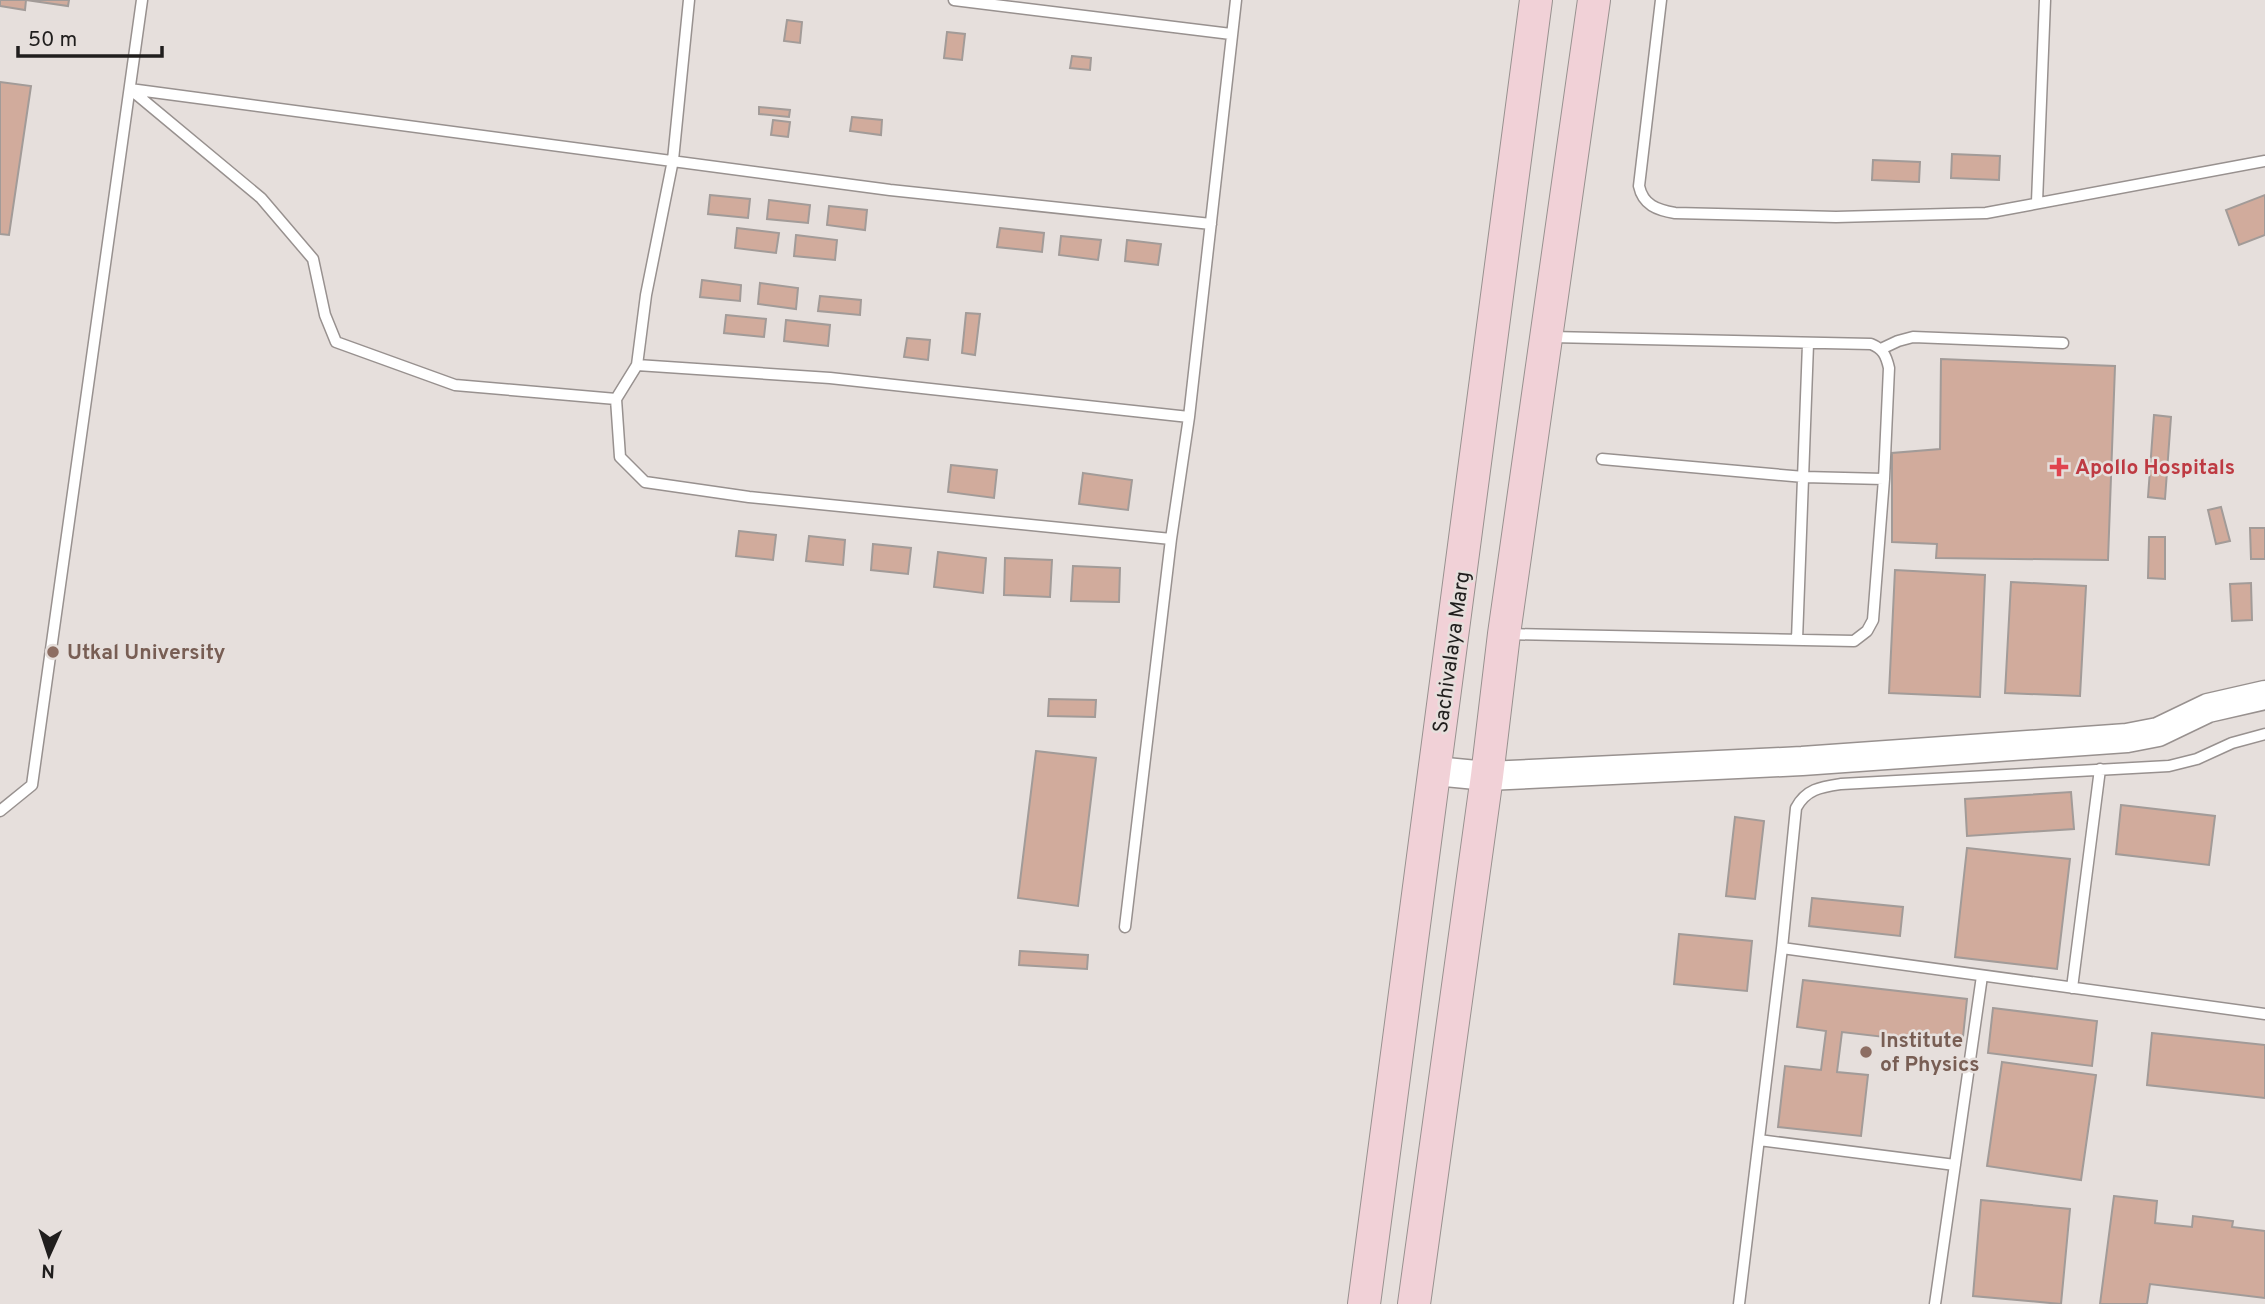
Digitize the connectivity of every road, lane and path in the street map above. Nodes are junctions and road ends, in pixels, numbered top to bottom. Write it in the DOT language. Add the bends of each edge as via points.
graph roads {
  1 [pos="142,0"];
  2 [pos="689,0"];
  3 [pos="954,0"];
  4 [pos="1236,0"];
  5 [pos="1536,0"];
  6 [pos="1594,0"];
  7 [pos="1661,0"];
  8 [pos="2045,0"];
  9 [pos="1231,34"];
  10 [pos="130,89"];
  11 [pos="673,160"];
  12 [pos="2265,162"];
  13 [pos="2037,202"];
  14 [pos="1211,224"];
  15 [pos="1546,337"];
  16 [pos="2063,343"];
  17 [pos="1808,344"];
  18 [pos="1881,349"];
  19 [pos="637,365"];
  20 [pos="616,399"];
  21 [pos="1189,417"];
  22 [pos="1602,459"];
  23 [pos="1804,478"];
  24 [pos="1884,479"];
  25 [pos="1171,539"];
  26 [pos="1504,634"];
  27 [pos="1797,640"];
  28 [pos="2265,695"];
  29 [pos="2265,734"];
  30 [pos="2100,769"];
  31 [pos="1435,771"];
  32 [pos="1487,776"];
  33 [pos="0,811"];
  34 [pos="1125,927"];
  35 [pos="1782,948"];
  36 [pos="1982,975"];
  37 [pos="2072,988"];
  38 [pos="2265,1014"];
  39 [pos="1759,1140"];
  40 [pos="1955,1165"];
  41 [pos="1364,1304"];
  42 [pos="1414,1304"];
  43 [pos="1739,1304"];
  44 [pos="1935,1304"];
  1 -- 10 [label="lane"];
  2 -- 11 [label="lane"];
  3 -- 9 [label="lane"];
  4 -- 9 [label="lane"];
  5 -- 31 [label="main road, Sachivalaya Marg"];
  6 -- 15 [label="main road"];
  7 -- 13 [label="lane" via="1639,171 1641,197 1659,210 1836,217 1986,213"];
  8 -- 13 [label="lane"];
  9 -- 14 [label="lane"];
  10 -- 11 [label="lane"];
  10 -- 20 [label="lane" via="261,198 313,259 336,342 455,385"];
  10 -- 33 [label="lane" via="32,785"];
  11 -- 14 [label="lane" via="890,190"];
  11 -- 19 [label="lane"];
  12 -- 13 [label="lane"];
  14 -- 21 [label="lane"];
  15 -- 17 [label="lane"];
  15 -- 26 [label="main road"];
  16 -- 18 [label="lane" via="1913,338"];
  17 -- 18 [label="lane" via="1871,344"];
  17 -- 23 [label="lane"];
  18 -- 24 [label="lane" via="1889,368"];
  19 -- 20 [label="lane"];
  19 -- 21 [label="lane" via="830,378"];
  20 -- 25 [label="lane" via="620,457 645,482 749,497"];
  21 -- 25 [label="lane"];
  22 -- 23 [label="lane"];
  23 -- 24 [label="lane"];
  23 -- 27 [label="lane"];
  24 -- 27 [label="lane" via="1873,620 1854,640"];
  25 -- 34 [label="lane"];
  26 -- 27 [label="lane"];
  26 -- 32 [label="main road"];
  28 -- 32 [label="street" via="2208,708 2158,732 2127,738 1802,761"];
  29 -- 30 [label="lane" via="2169,766"];
  30 -- 35 [label="lane" via="1841,784 1803,795 1796,807"];
  30 -- 37 [label="lane"];
  31 -- 32 [label="street"];
  31 -- 41 [label="main road, Sachivalaya Marg"];
  32 -- 42 [label="main road"];
  35 -- 36 [label="lane"];
  35 -- 39 [label="lane"];
  36 -- 37 [label="lane"];
  36 -- 40 [label="lane"];
  37 -- 38 [label="lane"];
  39 -- 40 [label="lane"];
  39 -- 43 [label="lane"];
  40 -- 44 [label="lane"];
}
